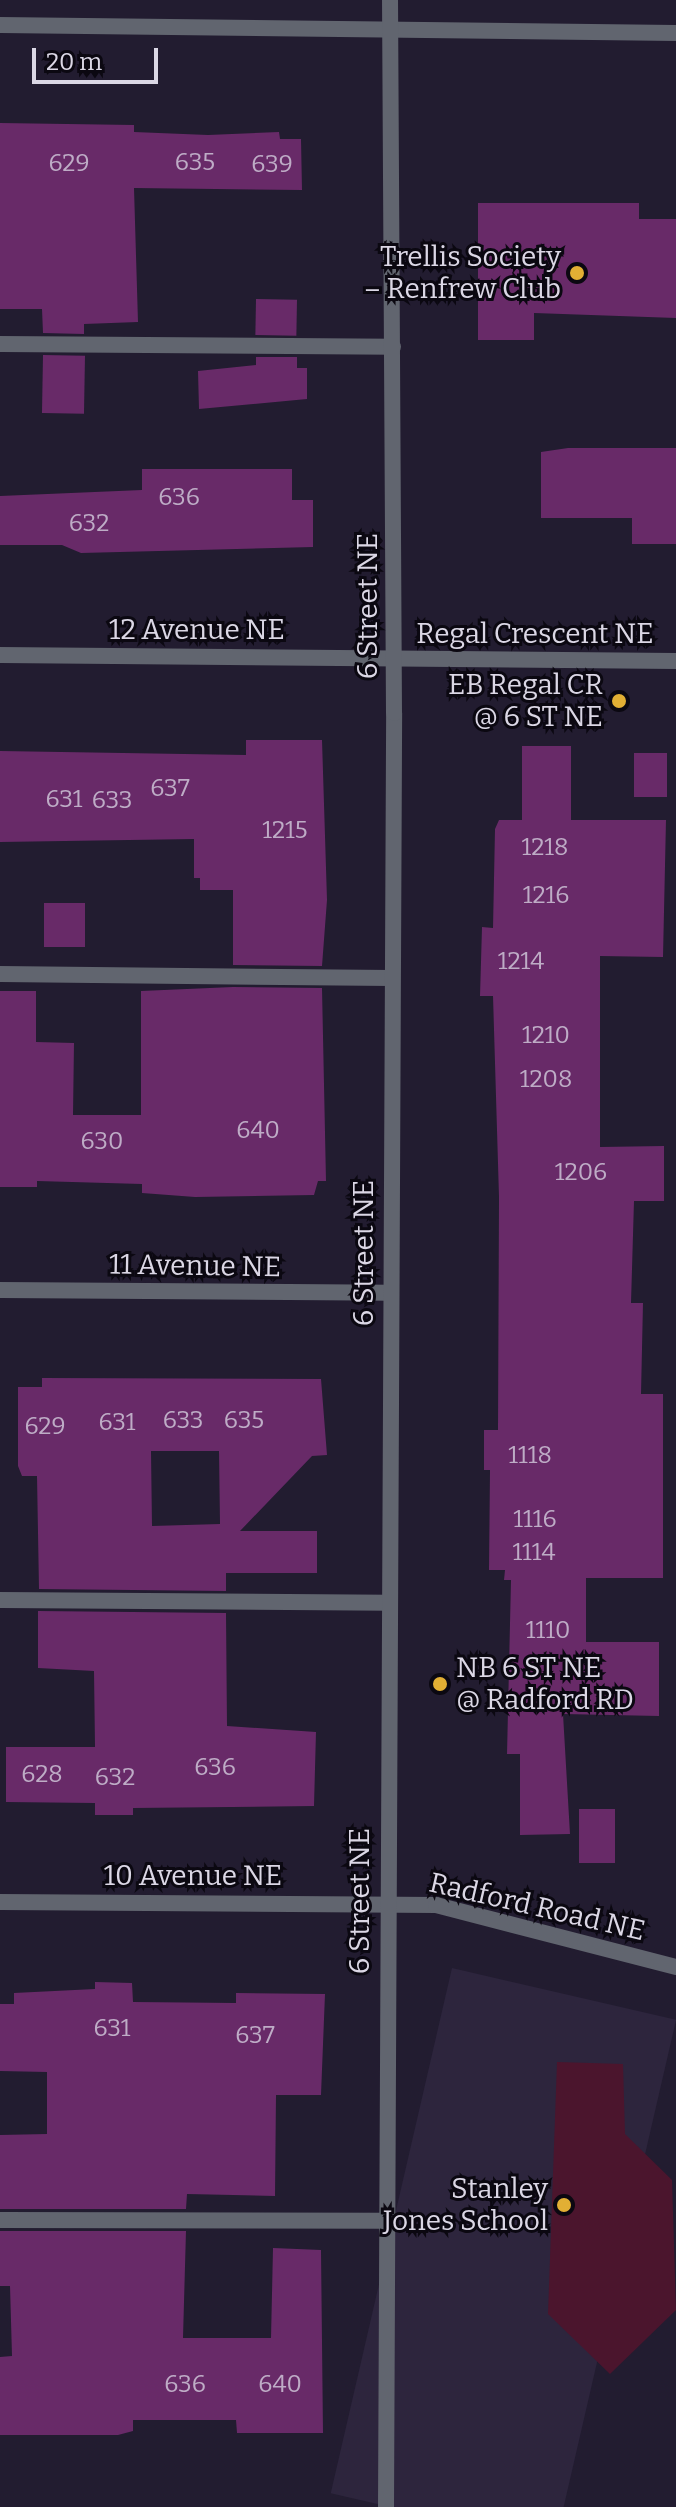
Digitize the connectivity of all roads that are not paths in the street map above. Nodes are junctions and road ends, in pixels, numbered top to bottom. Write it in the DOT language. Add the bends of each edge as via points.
graph roads {
  1 [pos="390,0"];
  2 [pos="0,25"];
  3 [pos="389,30"];
  4 [pos="676,33"];
  5 [pos="0,344"];
  6 [pos="393,347"];
  7 [pos="0,655"];
  8 [pos="394,659"];
  9 [pos="676,661"];
  10 [pos="0,974"];
  11 [pos="392,978"];
  12 [pos="0,1290"];
  13 [pos="390,1293"];
  14 [pos="0,1600"];
  15 [pos="388,1603"];
  16 [pos="0,1902"];
  17 [pos="386,1903"];
  18 [pos="676,1967"];
  19 [pos="0,2220"];
  20 [pos="386,2221"];
  21 [pos="386,2507"];
  1 -- 3 [label="street, 6 Street NE"];
  2 -- 3 [label="street"];
  3 -- 4 [label="street"];
  3 -- 6 [label="street, 6 Street NE"];
  5 -- 6 [label="street"];
  6 -- 8 [label="street, 6 Street NE"];
  7 -- 8 [label="street, 12 Avenue NE"];
  8 -- 9 [label="street, Regal Crescent NE"];
  8 -- 11 [label="street, 6 Street NE"];
  10 -- 11 [label="street"];
  11 -- 13 [label="street, 6 Street NE"];
  12 -- 13 [label="street, 11 Avenue NE"];
  13 -- 15 [label="street, 6 Street NE"];
  14 -- 15 [label="street"];
  15 -- 17 [label="street, 6 Street NE"];
  16 -- 17 [label="street, 10 Avenue NE"];
  17 -- 18 [label="street, Radford Road NE" via="436,1905"];
  17 -- 20 [label="street, 6 Street NE"];
  19 -- 20 [label="street"];
  20 -- 21 [label="street, 6 Street NE"];
}
